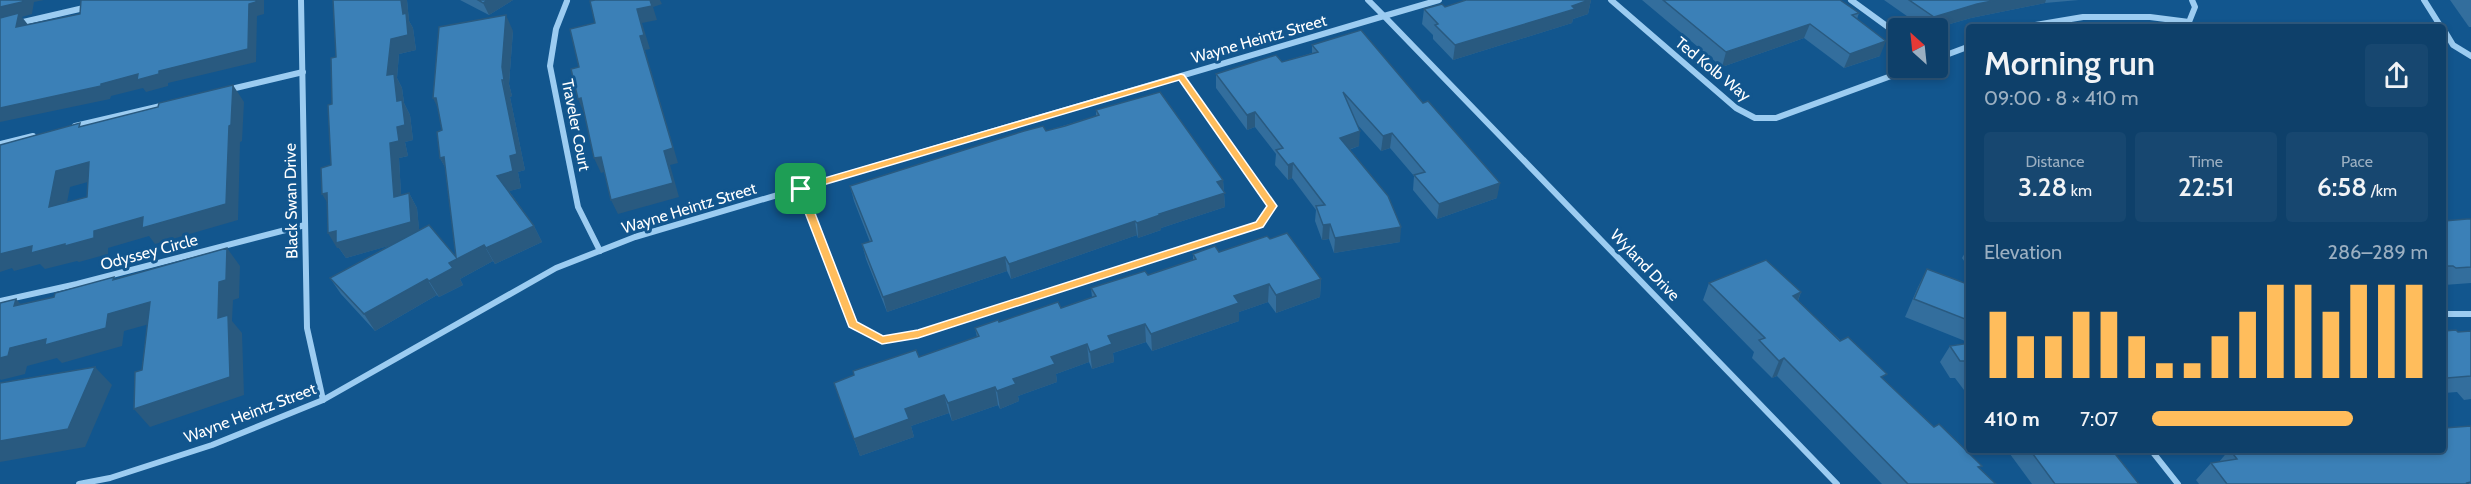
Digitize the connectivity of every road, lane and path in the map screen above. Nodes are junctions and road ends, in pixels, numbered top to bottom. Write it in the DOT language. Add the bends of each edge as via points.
graph roads {
  1 [pos="301,0"];
  2 [pos="1368,0"];
  3 [pos="1439,0"];
  4 [pos="1611,0"];
  5 [pos="1851,0"];
  6 [pos="2192,0"];
  7 [pos="2424,0"];
  8 [pos="567,1"];
  9 [pos="95,5"];
  10 [pos="1384,16"];
  11 [pos="2043,24"];
  12 [pos="2439,24"];
  13 [pos="10,25"];
  14 [pos="1888,27"];
  15 [pos="2446,35"];
  16 [pos="1966,48"];
  17 [pos="1948,54"];
  18 [pos="2471,56"];
  19 [pos="303,72"];
  20 [pos="1181,76"];
  21 [pos="1888,77"];
  22 [pos="221,92"];
  23 [pos="175,103"];
  24 [pos="70,128"];
  25 [pos="35,136"];
  26 [pos="0,144"];
  27 [pos="801,189"];
  28 [pos="305,225"];
  29 [pos="600,251"];
  30 [pos="0,301"];
  31 [pos="2446,314"];
  32 [pos="2471,314"];
  33 [pos="323,400"];
  34 [pos="2153,453"];
  35 [pos="79,484"];
  36 [pos="1837,484"];
  37 [pos="2178,484"];
  1 -- 19 [label="street, Black Swan Drive"];
  2 -- 10 [label="street"];
  3 -- 10 [label="street, Wayne Heintz Street"];
  4 -- 21 [label="street, Ted Kolb Way" via="1736,108 1755,118 1776,118"];
  5 -- 14 [label="street"];
  6 -- 11 [label="street" via="2195,7 2189,22 2150,17 2083,18"];
  7 -- 12 [label="street"];
  8 -- 29 [label="street, Traveler Court" via="556,29 550,66 578,207"];
  9 -- 13 [label="street"];
  10 -- 20 [label="street, Wayne Heintz Street"];
  10 -- 36 [label="street, Wyland Drive"];
  15 -- 18 [label="street" via="2453,45"];
  16 -- 17 [label="street"];
  19 -- 22 [label="street"];
  19 -- 28 [label="street, Black Swan Drive"];
  20 -- 27 [label="street, Wayne Heintz Street"];
  20 -- 27 [label="street" via="1272,206 1260,225 918,334 882,340 852,324"];
  23 -- 24 [label="street"];
  25 -- 26 [label="street"];
  27 -- 29 [label="street, Wayne Heintz Street" via="635,237"];
  28 -- 30 [label="street, Odyssey Circle"];
  28 -- 33 [label="street, Black Swan Drive" via="307,328"];
  29 -- 33 [label="street, Wayne Heintz Street" via="556,268"];
  31 -- 32 [label="street"];
  33 -- 35 [label="street, Wayne Heintz Street" via="212,445"];
  34 -- 37 [label="street"];
}
